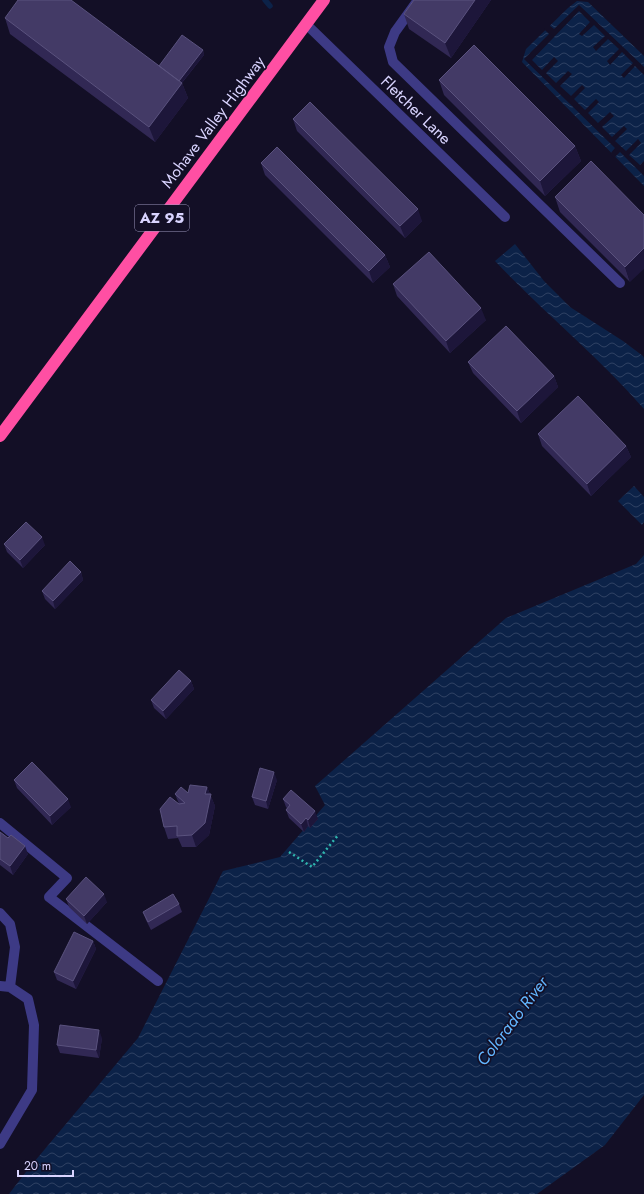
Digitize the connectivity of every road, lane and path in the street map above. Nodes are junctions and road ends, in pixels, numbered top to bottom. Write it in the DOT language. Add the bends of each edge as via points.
graph roads {
  1 [pos="324,0"];
  2 [pos="418,0"];
  3 [pos="306,24"];
  4 [pos="505,217"];
  5 [pos="620,284"];
  6 [pos="0,436"];
  7 [pos="0,823"];
  8 [pos="339,834"];
  9 [pos="289,852"];
  10 [pos="0,913"];
  11 [pos="158,981"];
  12 [pos="5,987"];
  13 [pos="0,1144"];
  1 -- 3 [label="highway, Mohave Valley Highway / AZ 95"];
  2 -- 5 [label="street" via="389,47 393,62"];
  3 -- 4 [label="street, Fletcher Lane"];
  3 -- 6 [label="highway, Mohave Valley Highway / AZ 95"];
  7 -- 11 [label="street" via="68,878 50,897"];
  8 -- 9 [label="path" via="312,867"];
  10 -- 12 [label="street" via="10,924 15,947"];
  12 -- 13 [label="street" via="28,999 34,1025 32,1090"];
}
